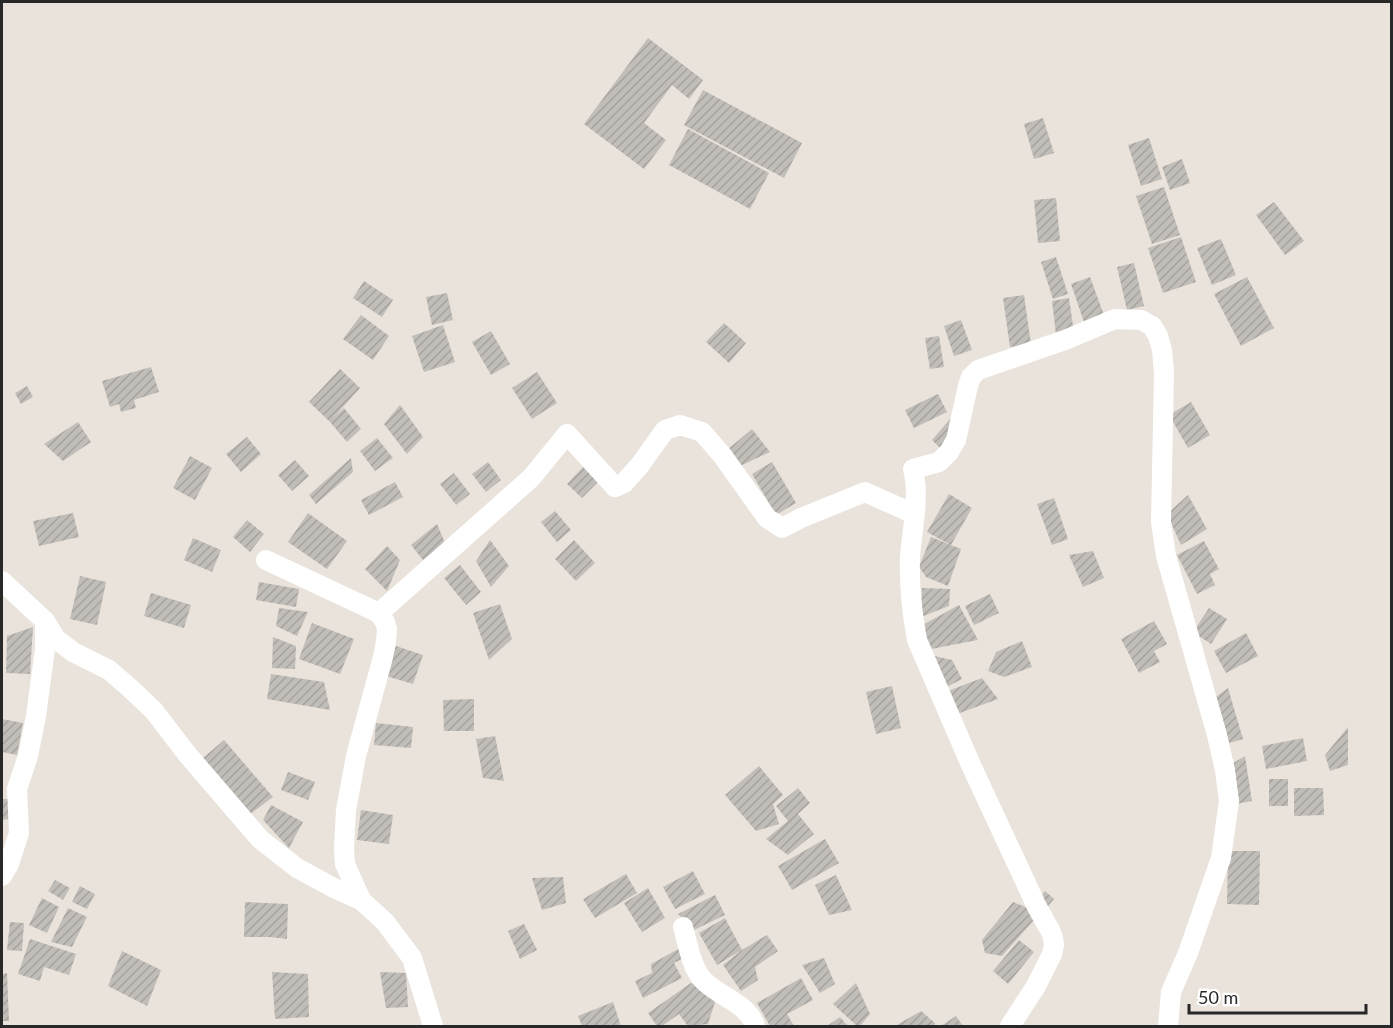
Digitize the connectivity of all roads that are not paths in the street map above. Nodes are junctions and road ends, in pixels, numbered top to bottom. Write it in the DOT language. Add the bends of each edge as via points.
graph roads {
  1 [pos="914,514"];
  2 [pos="266,560"];
  3 [pos="2,581"];
  4 [pos="379,613"];
  5 [pos="45,621"];
  6 [pos="2,876"];
  7 [pos="361,900"];
  8 [pos="683,927"];
  9 [pos="434,1026"];
  10 [pos="756,1026"];
  11 [pos="1010,1026"];
  12 [pos="1168,1026"];
  1 -- 4 [label="street" via="865,492 782,528 767,518 702,432 680,425 665,430 624,483 615,487 567,434 531,478"];
  1 -- 11 [label="street" via="910,559 917,640 1053,938 1047,965"];
  1 -- 12 [label="street" via="917,484 913,469 939,462 949,452 956,440 971,377 978,370 1115,319 1141,320 1152,326 1162,350 1164,373 1161,522 1166,556 1217,735 1229,801 1221,858 1171,992"];
  2 -- 4 [label="street"];
  3 -- 5 [label="street"];
  4 -- 7 [label="street" via="387,628 386,641 346,810 345,864"];
  5 -- 6 [label="street" via="36,716 17,789 19,833"];
  5 -- 7 [label="street" via="56,639 109,670 154,711 260,839 297,868"];
  7 -- 9 [label="street" via="385,922 412,958"];
  8 -- 10 [label="street" via="702,979 748,1012"];
}
